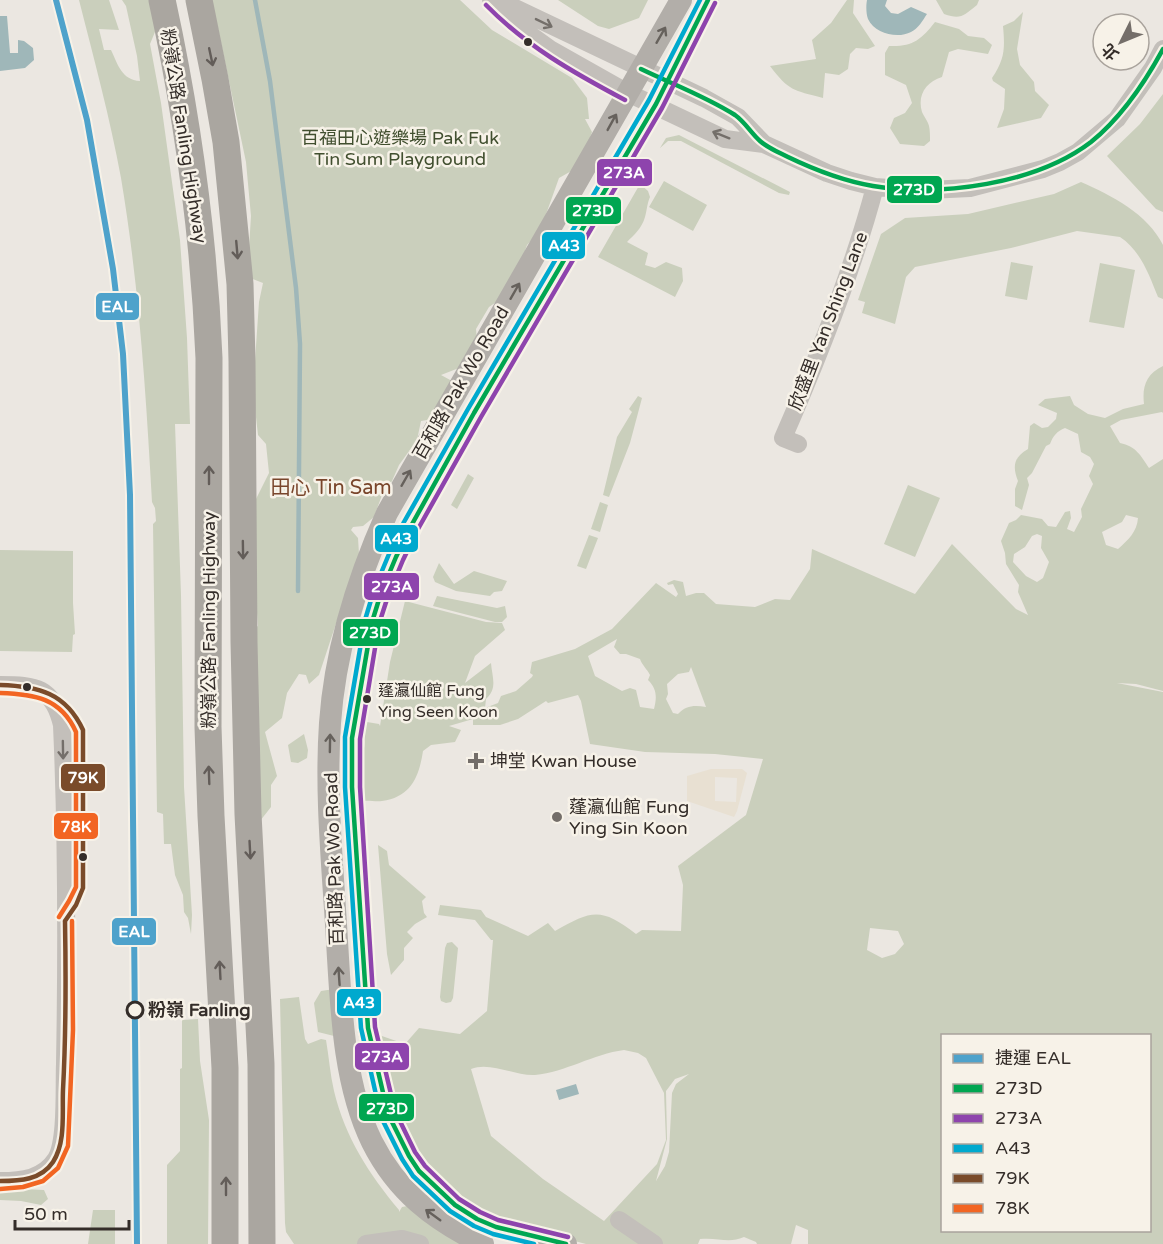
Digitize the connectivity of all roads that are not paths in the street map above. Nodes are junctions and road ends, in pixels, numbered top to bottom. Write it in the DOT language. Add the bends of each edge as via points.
graph roads {
  1 [pos="162,0"];
  2 [pos="199,0"];
  3 [pos="681,0"];
  4 [pos="708,0"];
  5 [pos="1163,49"];
  6 [pos="641,69"];
  7 [pos="667,82"];
  8 [pos="628,93"];
  9 [pos="656,104"];
  10 [pos="764,144"];
  11 [pos="875,186"];
  12 [pos="798,444"];
  13 [pos="0,685"];
  14 [pos="0,1181"];
  15 [pos="619,1221"];
  16 [pos="225,1244"];
  17 [pos="262,1244"];
  18 [pos="366,1244"];
  19 [pos="420,1244"];
  20 [pos="483,1244"];
  21 [pos="566,1244"];
  22 [pos="654,1244"];
  16 -- 1 [label="highway, 粉嶺公路 Fanling Highway, one-way" via="225,1068 208,727 209,358 197,200 186,119"];
  2 -- 17 [label="highway, 粉嶺公路 Fanling Highway, one-way" via="226,142 240,284 248,814 261,1064"];
  6 -- 3 [label="main road, 百和路 Pak Wo Road, one-way"];
  4 -- 7 [label="main road, 百和路 Pak Wo Road"];
  5 -- 11 [label="street" via="1117,119 1060,162 970,188"];
  6 -- 7 [label="street"];
  6 -- 8 [label="main road, 百和路 Pak Wo Road"];
  8 -- 6 [label="street, one-way" via="550,49 507,18 491,0"];
  7 -- 9 [label="main road, 百和路 Pak Wo Road"];
  7 -- 10 [label="street" via="738,117"];
  8 -- 9 [label="street"];
  20 -- 8 [label="main road, 百和路 Pak Wo Road, one-way" via="433,1216 400,1185 373,1143 355,1095 341,1000 329,802 334,688 360,579 387,513"];
  10 -- 9 [label="street, one-way" via="725,139"];
  9 -- 21 [label="main road, 百和路 Pak Wo Road" via="411,525 372,622 352,738 368,1028 388,1114 419,1171 455,1205 496,1227"];
  10 -- 11 [label="street" via="827,173"];
  11 -- 12 [label="street, 欣盛里 Yan Shing Lane" via="838,302 783,438"];
  13 -- 14 [label="street, one-way" via="36,688 49,695 62,725 66,1030 64,1118 57,1157 40,1176"];
  15 -- 22 [label="street"];
  18 -- 19 [label="street" via="402,1239"];
}
